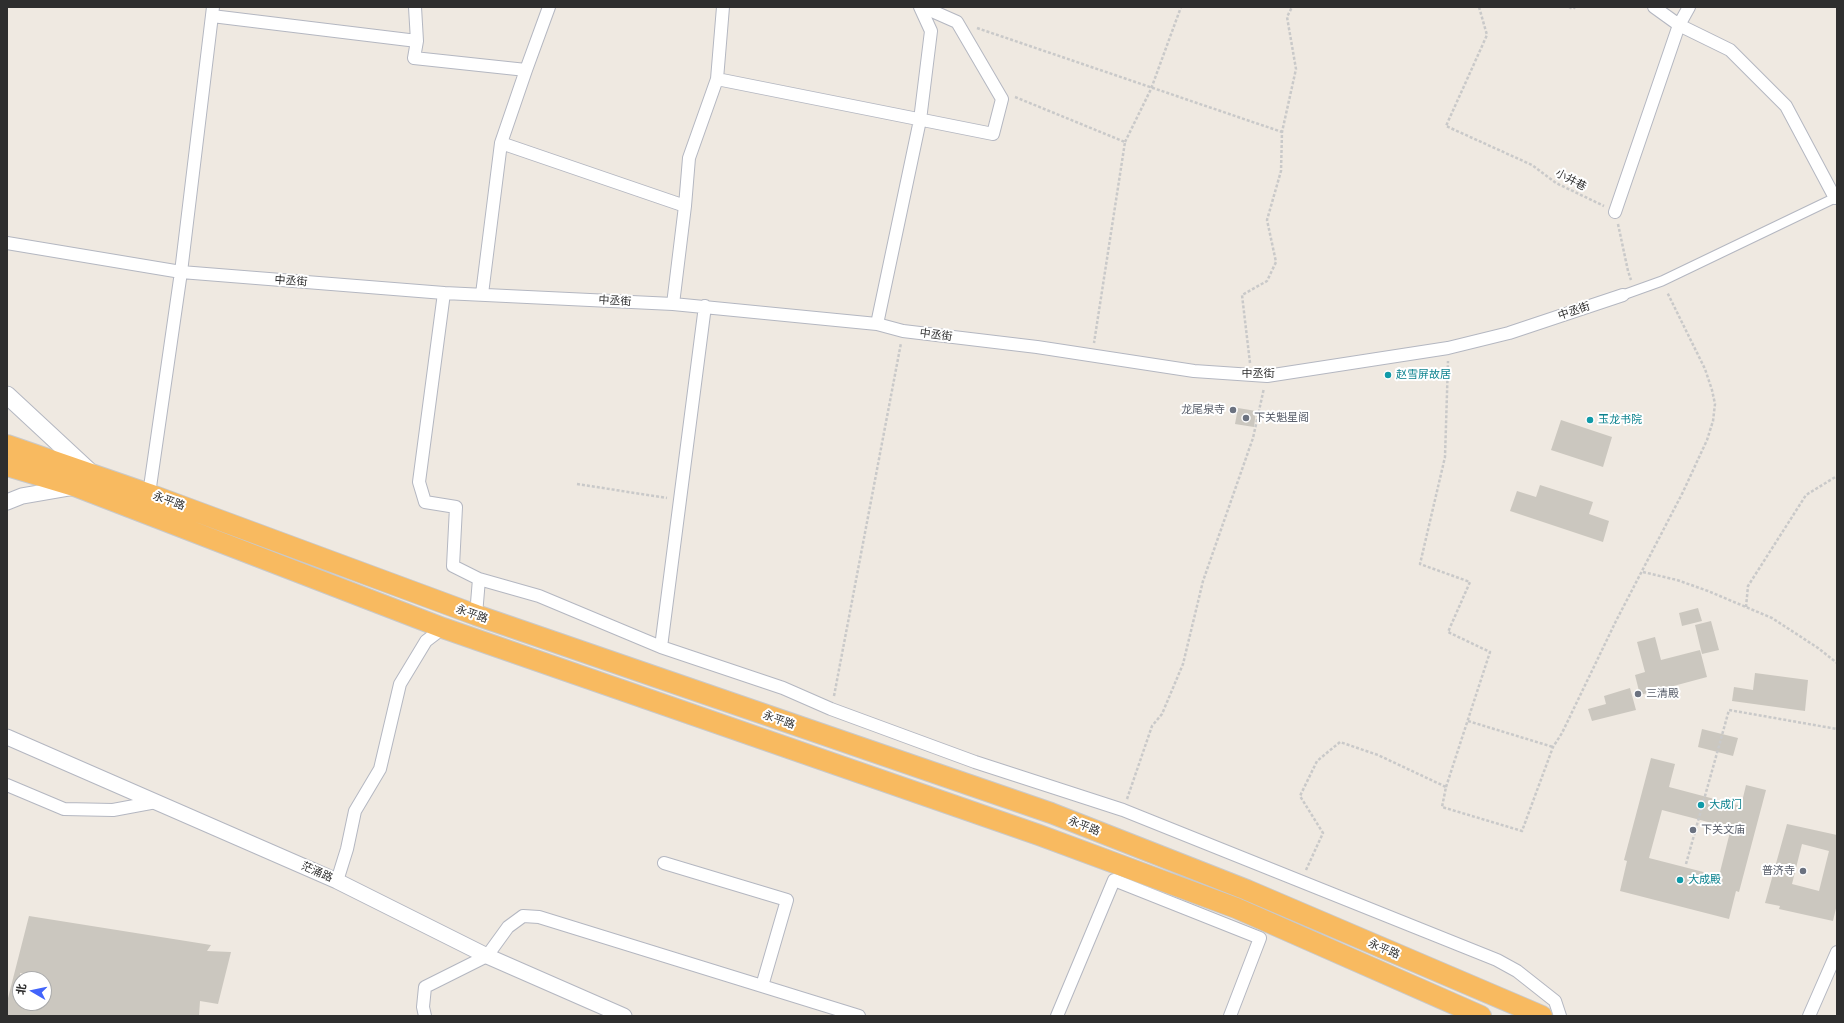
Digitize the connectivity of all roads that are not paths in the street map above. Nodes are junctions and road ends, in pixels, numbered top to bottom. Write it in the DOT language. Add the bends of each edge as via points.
graph roads {
  1 [pos="415,7"];
  2 [pos="549,7"];
  3 [pos="724,7"];
  4 [pos="921,7"];
  5 [pos="1654,7"];
  6 [pos="1689,7"];
  7 [pos="212,12"];
  8 [pos="1679,26"];
  9 [pos="417,41"];
  10 [pos="526,70"];
  11 [pos="717,79"];
  12 [pos="920,120"];
  13 [pos="501,143"];
  14 [pos="1836,198"];
  15 [pos="685,206"];
  16 [pos="1615,212"];
  17 [pos="7,243"];
  18 [pos="181,272"];
  19 [pos="444,293"];
  20 [pos="482,294"];
  21 [pos="1623,295"];
  22 [pos="673,304"];
  23 [pos="705,306"];
  24 [pos="877,324"];
  25 [pos="7,395"];
  26 [pos="7,445"];
  27 [pos="7,466"];
  28 [pos="92,473"];
  29 [pos="77,487"];
  30 [pos="149,494"];
  31 [pos="7,502"];
  32 [pos="479,579"];
  33 [pos="450,606"];
  34 [pos="476,615"];
  35 [pos="444,628"];
  36 [pos="661,647"];
  37 [pos="7,737"];
  38 [pos="7,785"];
  39 [pos="156,802"];
  40 [pos="664,863"];
  41 [pos="337,881"];
  42 [pos="1837,952"];
  43 [pos="487,956"];
  44 [pos="762,986"];
  45 [pos="425,1016"];
  46 [pos="624,1016"];
  47 [pos="859,1016"];
  48 [pos="1057,1016"];
  49 [pos="1230,1016"];
  50 [pos="1481,1016"];
  51 [pos="1542,1016"];
  52 [pos="1560,1016"];
  53 [pos="1809,1016"];
  1 -- 9 [label="street"];
  2 -- 10 [label="street"];
  3 -- 11 [label="street"];
  4 -- 12 [label="street" via="932,32"];
  4 -- 12 [label="street" via="957,22 1002,99 993,134"];
  5 -- 8 [label="street"];
  6 -- 8 [label="street"];
  7 -- 9 [label="street"];
  7 -- 18 [label="street"];
  8 -- 14 [label="street" via="1730,50 1786,106"];
  8 -- 16 [label="street"];
  9 -- 10 [label="street" via="414,58"];
  10 -- 13 [label="street"];
  11 -- 12 [label="street"];
  11 -- 15 [label="street" via="688,158"];
  12 -- 24 [label="street"];
  13 -- 15 [label="street"];
  13 -- 20 [label="street"];
  14 -- 21 [label="street, 中丞街" via="1662,281"];
  15 -- 22 [label="street"];
  17 -- 18 [label="street, 中丞街"];
  18 -- 19 [label="street, 中丞街"];
  18 -- 30 [label="street"];
  19 -- 20 [label="street, 中丞街"];
  19 -- 32 [label="street" via="419,482 425,502 456,507 453,566"];
  20 -- 22 [label="street, 中丞街"];
  21 -- 24 [label="street, 中丞街" via="1509,333 1448,348 1267,376 1194,371 903,331"];
  22 -- 23 [label="street, 中丞街"];
  23 -- 24 [label="street, 中丞街"];
  23 -- 36 [label="street"];
  25 -- 28 [label="main road"];
  26 -- 28 [label="highway, 永平路"];
  27 -- 29 [label="highway, 永平路"];
  28 -- 30 [label="highway, 永平路"];
  29 -- 31 [label="street" via="22,496"];
  29 -- 35 [label="highway, 永平路"];
  30 -- 33 [label="highway, 永平路"];
  32 -- 34 [label="street"];
  32 -- 36 [label="street" via="539,596"];
  33 -- 34 [label="highway, 永平路"];
  33 -- 35 [label="highway"];
  34 -- 51 [label="highway, 永平路" via="1051,813 1247,890"];
  35 -- 41 [label="street" via="426,641 400,684 380,769 356,811"];
  35 -- 50 [label="highway, 永平路" via="1031,832 1236,908"];
  36 -- 52 [label="street" via="783,688 831,709 975,762 1122,810 1497,960 1517,971 1555,1000"];
  37 -- 39 [label="street, 茫涌路"];
  38 -- 39 [label="street" via="64,809 113,810"];
  39 -- 41 [label="street, 茫涌路"];
  40 -- 44 [label="street" via="786,900"];
  41 -- 43 [label="street, 茫涌路"];
  42 -- 53 [label="street"];
  43 -- 44 [label="street" via="508,927 523,916 539,917"];
  43 -- 45 [label="street" via="426,987 423,1007"];
  43 -- 46 [label="street, 茫涌路"];
  44 -- 47 [label="street"];
  48 -- 49 [label="street" via="1114,880 1260,938"];
}
